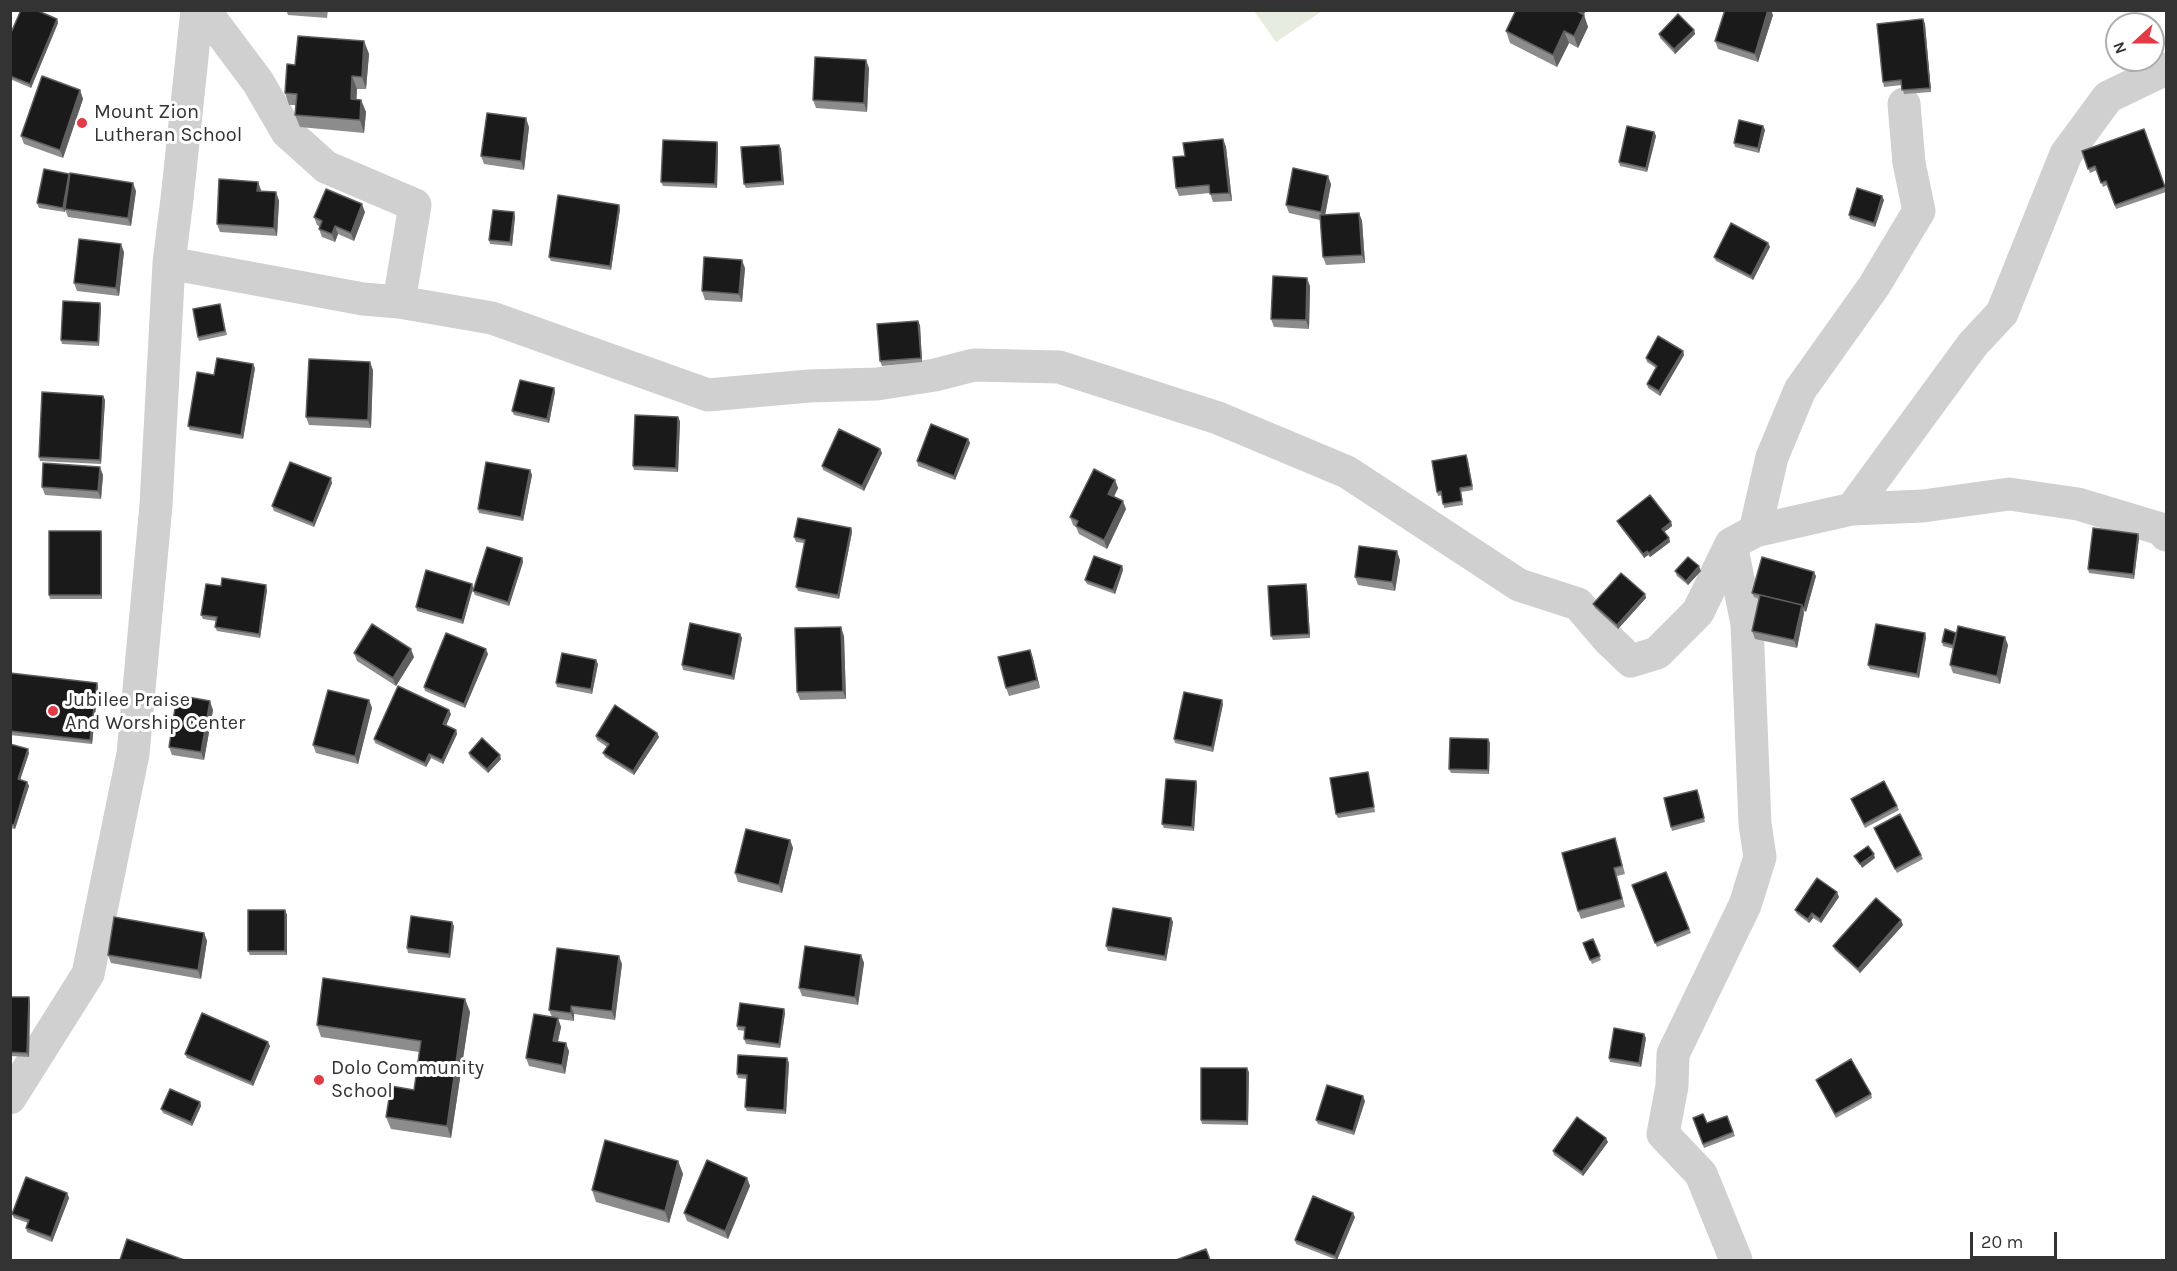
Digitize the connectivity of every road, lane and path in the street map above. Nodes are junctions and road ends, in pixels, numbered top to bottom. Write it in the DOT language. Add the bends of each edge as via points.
graph roads {
  1 [pos="197,10"];
  2 [pos="204,10"];
  3 [pos="2166,69"];
  4 [pos="1904,104"];
  5 [pos="169,263"];
  6 [pos="399,302"];
  7 [pos="1852,509"];
  8 [pos="2166,535"];
  9 [pos="1743,537"];
  10 [pos="10,1098"];
  11 [pos="1736,1260"];
  1 -- 5 [label="street"];
  2 -- 6 [label="street" via="258,82 287,132 326,167 415,205"];
  3 -- 7 [label="street" via="2108,97 2066,154 2002,313 1973,344"];
  4 -- 9 [label="street" via="1909,163 1919,211 1874,286 1800,390"];
  5 -- 6 [label="street" via="363,299"];
  5 -- 10 [label="street" via="156,506 133,754 88,974"];
  6 -- 9 [label="street" via="492,318 708,395 877,384 974,365 1059,367 1218,418 1347,472 1519,585 1578,604 1631,661 1657,653 1698,612"];
  7 -- 8 [label="street" via="1923,506 2009,494 2078,504 2161,529"];
  7 -- 9 [label="street"];
  9 -- 11 [label="street" via="1755,824 1760,857 1745,905 1673,1054 1663,1134 1701,1174"];
}
